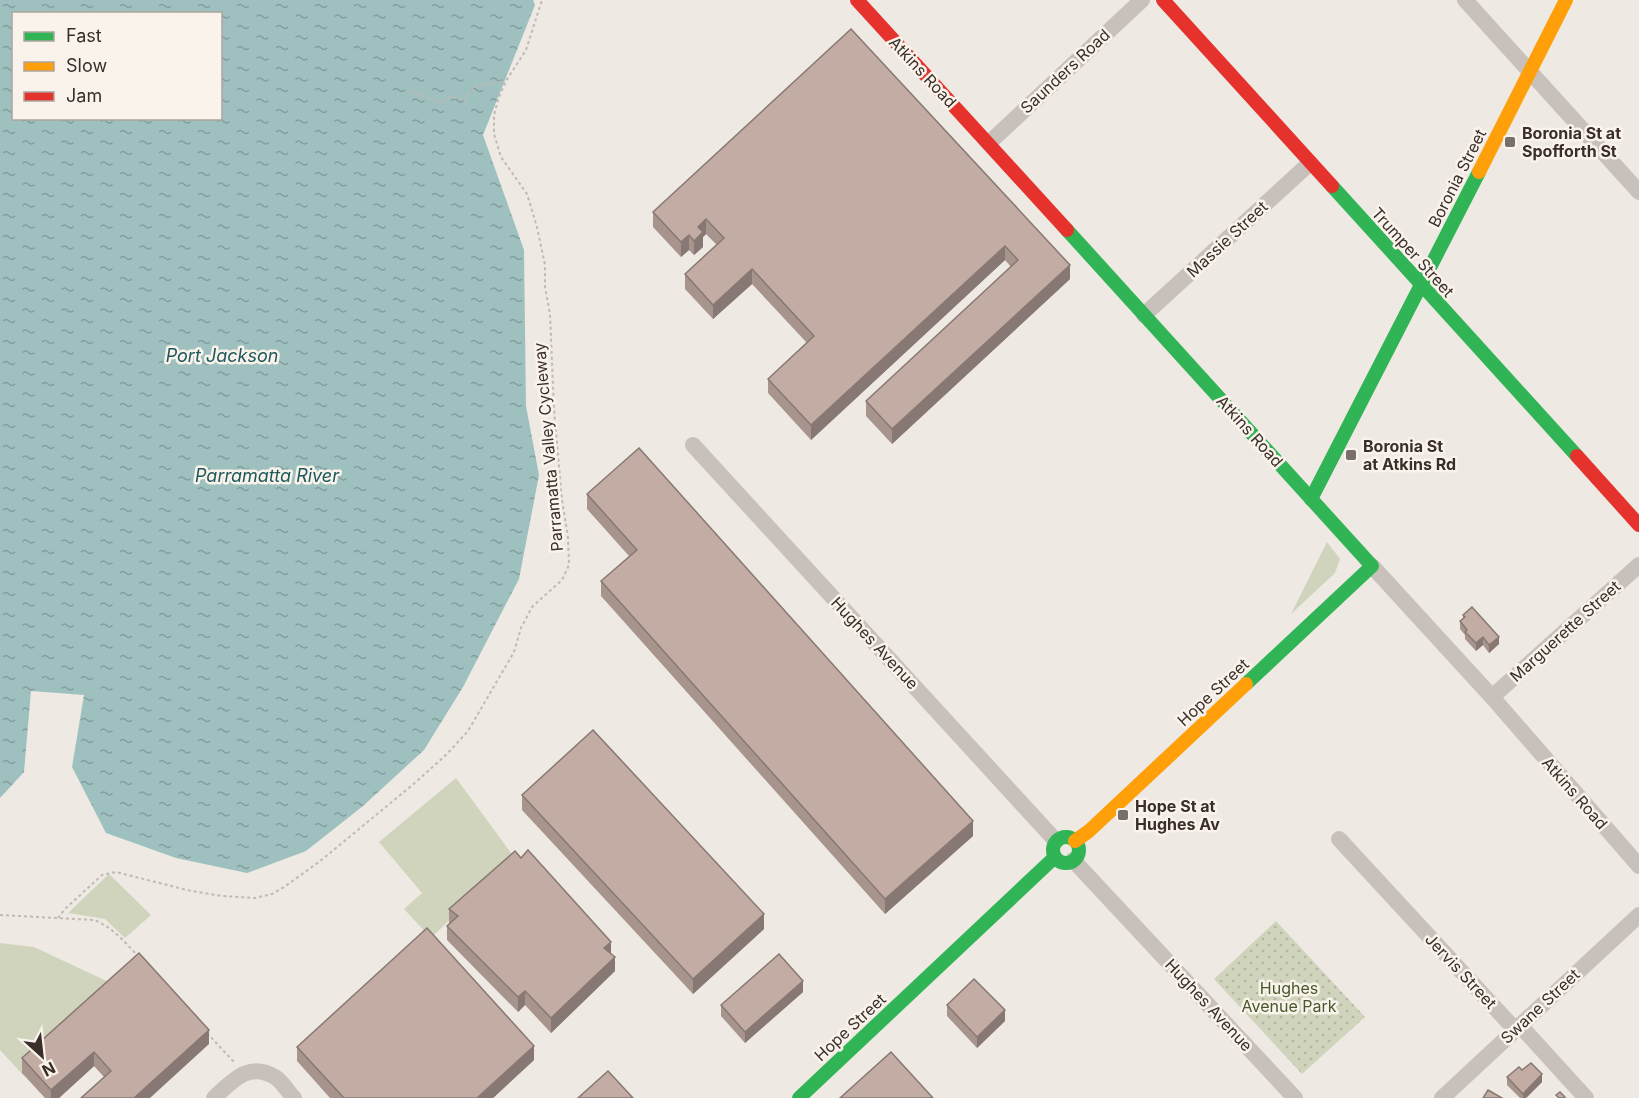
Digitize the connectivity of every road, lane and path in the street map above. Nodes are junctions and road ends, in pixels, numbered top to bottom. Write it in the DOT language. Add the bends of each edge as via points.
graph roads {
  1 [pos="542,0"];
  2 [pos="857,0"];
  3 [pos="1142,0"];
  4 [pos="1163,0"];
  5 [pos="1465,0"];
  6 [pos="1566,0"];
  7 [pos="1530,70"];
  8 [pos="506,81"];
  9 [pos="410,91"];
  10 [pos="988,143"];
  11 [pos="1310,163"];
  12 [pos="1639,192"];
  13 [pos="1422,286"];
  14 [pos="1144,315"];
  15 [pos="693,445"];
  16 [pos="1311,499"];
  17 [pos="1639,525"];
  18 [pos="1639,565"];
  19 [pos="1372,566"];
  20 [pos="1492,697"];
  21 [pos="1339,839"];
  22 [pos="1075,841"];
  23 [pos="1056,849"];
  24 [pos="1073,860"];
  25 [pos="1639,866"];
  26 [pos="0,915"];
  27 [pos="1639,915"];
  28 [pos="58,918"];
  29 [pos="140,959"];
  30 [pos="1517,1027"];
  31 [pos="204,1029"];
  32 [pos="249,1072"];
  33 [pos="214,1098"];
  34 [pos="294,1098"];
  35 [pos="799,1098"];
  36 [pos="1295,1098"];
  37 [pos="1442,1098"];
  38 [pos="1586,1098"];
  1 -- 8 [label="path, Parramatta Valley Cycleway" via="526,50"];
  2 -- 10 [label="street, Atkins Road"];
  3 -- 10 [label="street, Saunders Road"];
  4 -- 11 [label="street, Trumper Street"];
  5 -- 7 [label="street"];
  6 -- 7 [label="street, Boronia Street"];
  7 -- 12 [label="street"];
  7 -- 13 [label="street, Boronia Street"];
  8 -- 9 [label="path" via="475,86 463,101 450,96 442,104"];
  8 -- 28 [label="path, Parramatta Valley Cycleway" via="494,115 494,134 501,157 527,194 545,265 554,409 568,537 569,565 562,580 532,607 514,652 487,701 447,754 304,873 272,894 255,898 187,890 108,872"];
  10 -- 14 [label="street, Atkins Road"];
  11 -- 13 [label="street, Trumper Street"];
  11 -- 14 [label="street, Massie Street"];
  13 -- 16 [label="street, Boronia Street"];
  13 -- 17 [label="street, Trumper Street"];
  14 -- 16 [label="street, Atkins Road"];
  15 -- 23 [label="street, Hughes Avenue"];
  16 -- 19 [label="street, Atkins Road"];
  18 -- 20 [label="street, Marguerette Street"];
  19 -- 20 [label="street, Atkins Road"];
  19 -- 22 [label="street, Hope Street"];
  20 -- 25 [label="street, Atkins Road"];
  21 -- 30 [label="street, Jervis Street" via="1510,1024"];
  22 -- 23 [label="street" via="1064,837"];
  22 -- 24 [label="street" via="1078,853"];
  23 -- 24 [label="street" via="1066,862"];
  23 -- 35 [label="street, Hope Street"];
  24 -- 36 [label="street, Hughes Avenue"];
  26 -- 28 [label="path"];
  27 -- 30 [label="street, Swane Street"];
  28 -- 29 [label="path" via="104,924"];
  30 -- 37 [label="street, Swane Street"];
  30 -- 38 [label="street, Jervis Street"];
  31 -- 32 [label="path"];
  32 -- 33 [label="street"];
  32 -- 34 [label="street" via="275,1077"];
}
